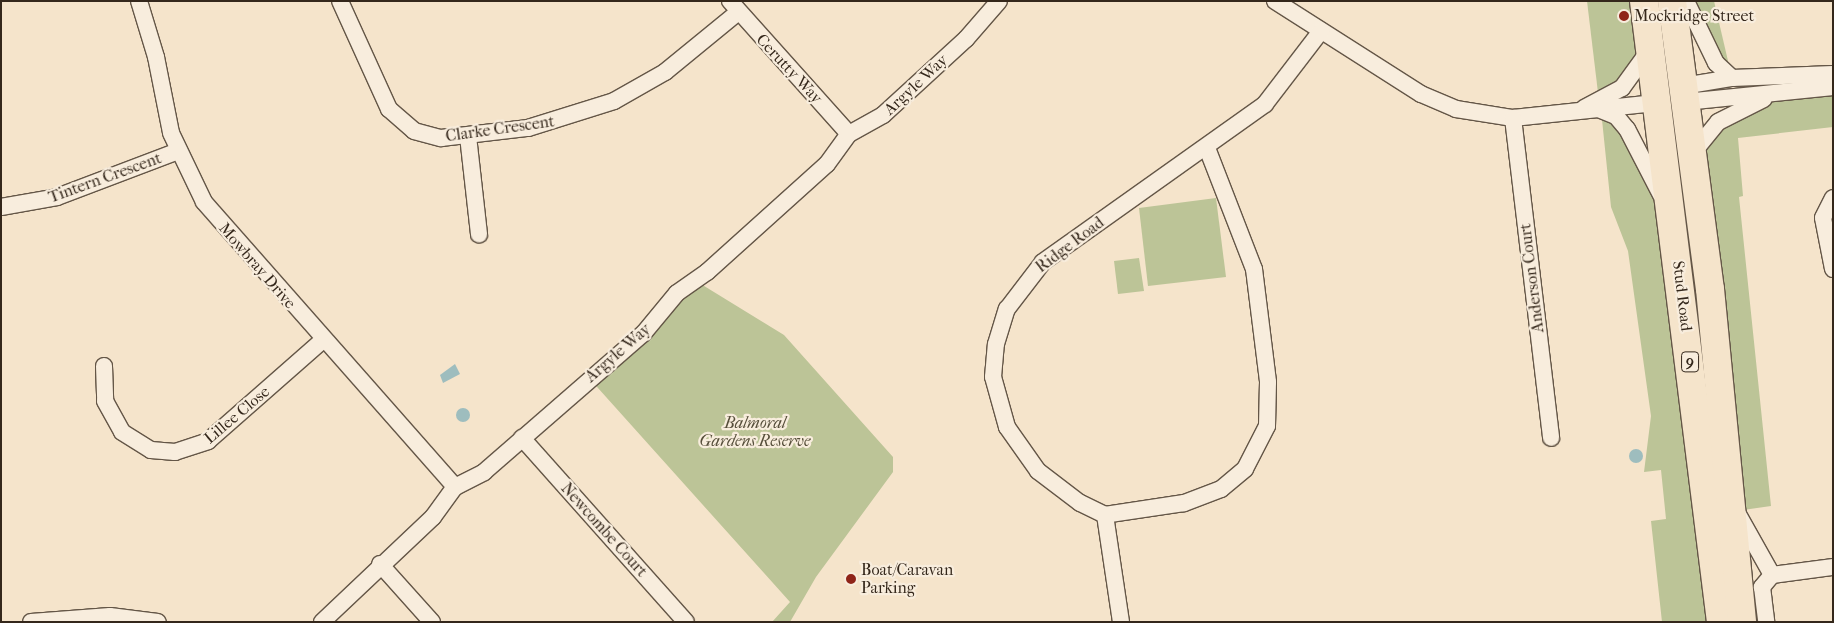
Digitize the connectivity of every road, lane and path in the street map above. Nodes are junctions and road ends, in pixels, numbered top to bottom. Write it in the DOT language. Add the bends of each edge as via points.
graph roads {
  1 [pos="138,1"];
  2 [pos="340,1"];
  3 [pos="999,1"];
  4 [pos="1275,1"];
  5 [pos="1644,1"];
  6 [pos="1672,1"];
  7 [pos="1686,1"];
  8 [pos="734,7"];
  9 [pos="1321,31"];
  10 [pos="1649,52"];
  11 [pos="1833,74"];
  12 [pos="1732,78"];
  13 [pos="1833,87"];
  14 [pos="1684,94"];
  15 [pos="1773,95"];
  16 [pos="1655,102"];
  17 [pos="1600,110"];
  18 [pos="1567,113"];
  19 [pos="1513,118"];
  20 [pos="849,134"];
  21 [pos="468,136"];
  22 [pos="1207,148"];
  23 [pos="178,151"];
  24 [pos="1692,154"];
  25 [pos="1833,198"];
  26 [pos="1,206"];
  27 [pos="1672,224"];
  28 [pos="479,234"];
  29 [pos="1833,269"];
  30 [pos="323,340"];
  31 [pos="104,366"];
  32 [pos="522,438"];
  33 [pos="1550,438"];
  34 [pos="455,487"];
  35 [pos="1729,498"];
  36 [pos="1105,514"];
  37 [pos="380,564"];
  38 [pos="1833,567"];
  39 [pos="1767,581"];
  40 [pos="1735,617"];
  41 [pos="32,622"];
  42 [pos="158,622"];
  43 [pos="322,622"];
  44 [pos="432,622"];
  45 [pos="686,622"];
  46 [pos="1121,622"];
  47 [pos="1766,622"];
  1 -- 23 [label="street, Mowbray Drive"];
  2 -- 21 [label="street, Clarke Crescent" via="397,118 431,137"];
  3 -- 20 [label="street, Argyle Way" via="966,39 883,115"];
  4 -- 9 [label="street"];
  5 -- 10 [label="highway, Stud Road / 9"];
  6 -- 14 [label="highway, Stud Road / 9"];
  7 -- 12 [label="street" via="1716,64"];
  8 -- 20 [label="street, Cerutty Way"];
  8 -- 21 [label="street, Clarke Crescent" via="665,72 614,101 548,124"];
  9 -- 19 [label="street" via="1438,103 1474,114"];
  9 -- 22 [label="street, Ridge Road" via="1265,104"];
  10 -- 16 [label="highway, Stud Road / 9"];
  10 -- 18 [label="street" via="1622,88"];
  11 -- 12 [label="street"];
  12 -- 14 [label="street"];
  13 -- 15 [label="street"];
  14 -- 15 [label="street"];
  14 -- 16 [label="highway"];
  14 -- 24 [label="highway, Stud Road / 9"];
  15 -- 24 [label="street" via="1718,122"];
  16 -- 17 [label="street"];
  16 -- 27 [label="highway, Stud Road / 9"];
  17 -- 18 [label="street"];
  17 -- 27 [label="street" via="1616,116 1629,132"];
  18 -- 19 [label="street"];
  19 -- 33 [label="street, Anderson Court"];
  20 -- 32 [label="street, Argyle Way" via="827,164 707,272 678,293 643,334"];
  21 -- 28 [label="street"];
  22 -- 36 [label="street" via="1254,269 1268,382 1267,426 1252,460 1221,489 1184,503"];
  22 -- 36 [label="street, Ridge Road" via="1043,262 1018,290 1000,329 994,388 1012,437 1030,462 1054,484"];
  23 -- 26 [label="street, Tintern Crescent" via="57,197"];
  23 -- 30 [label="street, Mowbray Drive" via="220,225"];
  24 -- 35 [label="highway, Stud Road / 9"];
  25 -- 29 [label="street" via="1823,218"];
  27 -- 40 [label="highway, Stud Road / 9"];
  30 -- 31 [label="street, Lillee Close" via="208,441 175,452 151,450 122,432 105,401"];
  30 -- 34 [label="street, Mowbray Drive"];
  32 -- 34 [label="street, Argyle Way" via="484,472"];
  32 -- 45 [label="street, Newcombe Court"];
  34 -- 37 [label="street, Argyle Way" via="432,517"];
  35 -- 39 [label="street"];
  35 -- 40 [label="highway, Stud Road / 9"];
  36 -- 46 [label="street"];
  37 -- 43 [label="street, Argyle Way"];
  37 -- 44 [label="street"];
  38 -- 39 [label="street"];
  39 -- 40 [label="street"];
  39 -- 47 [label="street"];
  41 -- 42 [label="street" via="102,616"];
}
